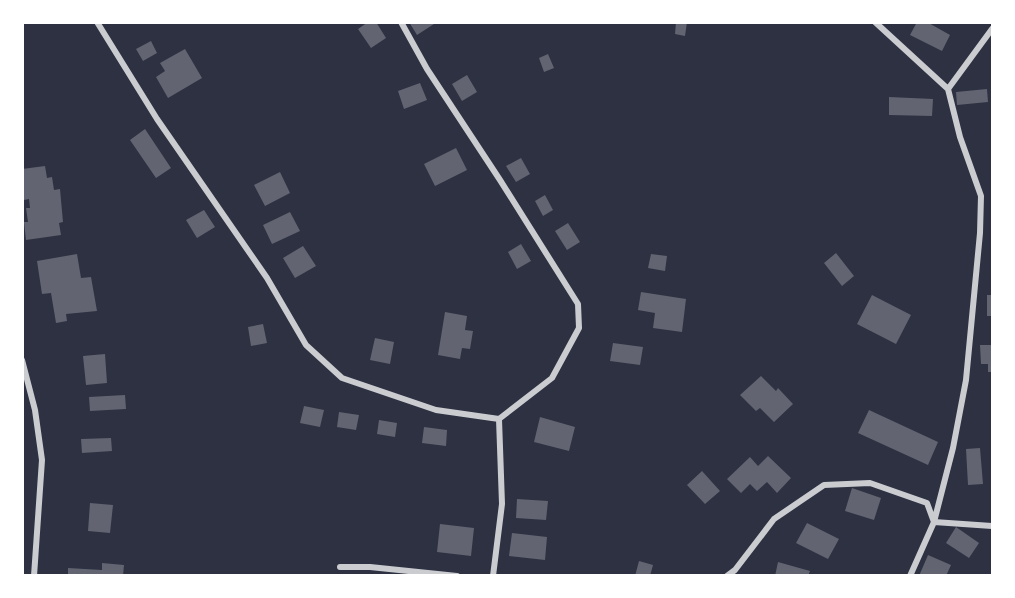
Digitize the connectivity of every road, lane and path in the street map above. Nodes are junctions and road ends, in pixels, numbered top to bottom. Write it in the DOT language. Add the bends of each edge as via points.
graph roads {
  1 [pos="97,22"];
  2 [pos="401,22"];
  3 [pos="875,22"];
  4 [pos="993,29"];
  5 [pos="948,88"];
  6 [pos="22,360"];
  7 [pos="499,419"];
  8 [pos="934,522"];
  9 [pos="993,526"];
  10 [pos="339,567"];
  11 [pos="34,576"];
  12 [pos="457,576"];
  13 [pos="493,576"];
  14 [pos="728,576"];
  15 [pos="910,576"];
  1 -- 7 [label="street" via="267,278 306,345 342,378 436,410"];
  2 -- 7 [label="street" via="578,304 579,328 552,378"];
  3 -- 5 [label="street"];
  4 -- 5 [label="street"];
  5 -- 8 [label="street" via="981,196 980,233 966,380"];
  6 -- 11 [label="street" via="42,460"];
  7 -- 13 [label="street" via="502,504"];
  8 -- 9 [label="street"];
  8 -- 14 [label="street" via="927,503 870,483 824,485 774,519"];
  8 -- 15 [label="street"];
  10 -- 12 [label="street"];
}
